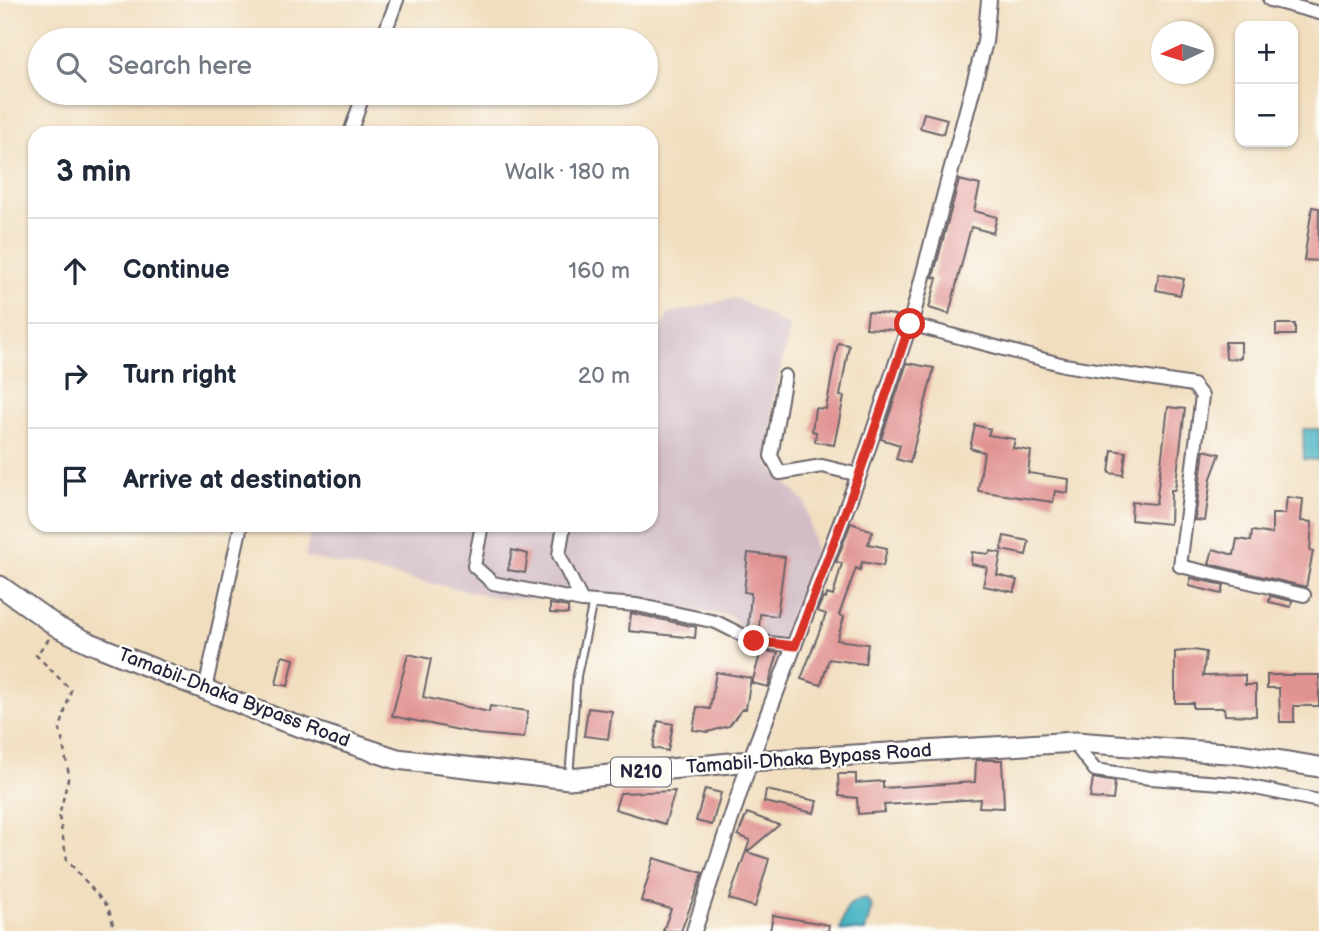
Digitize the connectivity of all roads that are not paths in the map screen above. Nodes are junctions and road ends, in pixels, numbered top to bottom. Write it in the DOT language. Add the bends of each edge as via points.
graph roads {
  1 [pos="397,0"];
  2 [pos="989,0"];
  3 [pos="1270,0"];
  4 [pos="1319,13"];
  5 [pos="386,28"];
  6 [pos="360,105"];
  7 [pos="352,126"];
  8 [pos="910,324"];
  9 [pos="785,376"];
  10 [pos="859,475"];
  11 [pos="239,532"];
  12 [pos="481,532"];
  13 [pos="563,532"];
  14 [pos="0,586"];
  15 [pos="1304,595"];
  16 [pos="587,604"];
  17 [pos="795,646"];
  18 [pos="205,690"];
  19 [pos="1073,742"];
  20 [pos="750,761"];
  21 [pos="1319,767"];
  22 [pos="569,779"];
  23 [pos="1319,801"];
  24 [pos="694,931"];
  1 -- 5 [label="street"];
  2 -- 8 [label="street" via="985,42"];
  3 -- 4 [label="street"];
  6 -- 7 [label="street"];
  8 -- 10 [label="street"];
  8 -- 15 [label="street" via="1064,365 1194,385 1202,396 1180,566"];
  9 -- 10 [label="street" via="771,456 780,473 822,466"];
  10 -- 17 [label="street"];
  11 -- 18 [label="street"];
  12 -- 16 [label="street" via="474,566 493,583"];
  13 -- 16 [label="street" via="559,555"];
  14 -- 18 [label="highway, Tamabil-Dhaka Bypass Road / N210" via="59,628"];
  16 -- 17 [label="street" via="637,605 716,622 754,641"];
  16 -- 22 [label="lane"];
  17 -- 20 [label="street"];
  18 -- 22 [label="highway, Tamabil-Dhaka Bypass Road / N210" via="397,759"];
  19 -- 20 [label="highway, Tamabil-Dhaka Bypass Road / N210"];
  19 -- 21 [label="highway, Tamabil-Dhaka Bypass Road / N210" via="1240,754"];
  19 -- 23 [label="street" via="1095,770 1236,784"];
  20 -- 22 [label="highway, Tamabil-Dhaka Bypass Road / N210"];
  20 -- 24 [label="street"];
}
